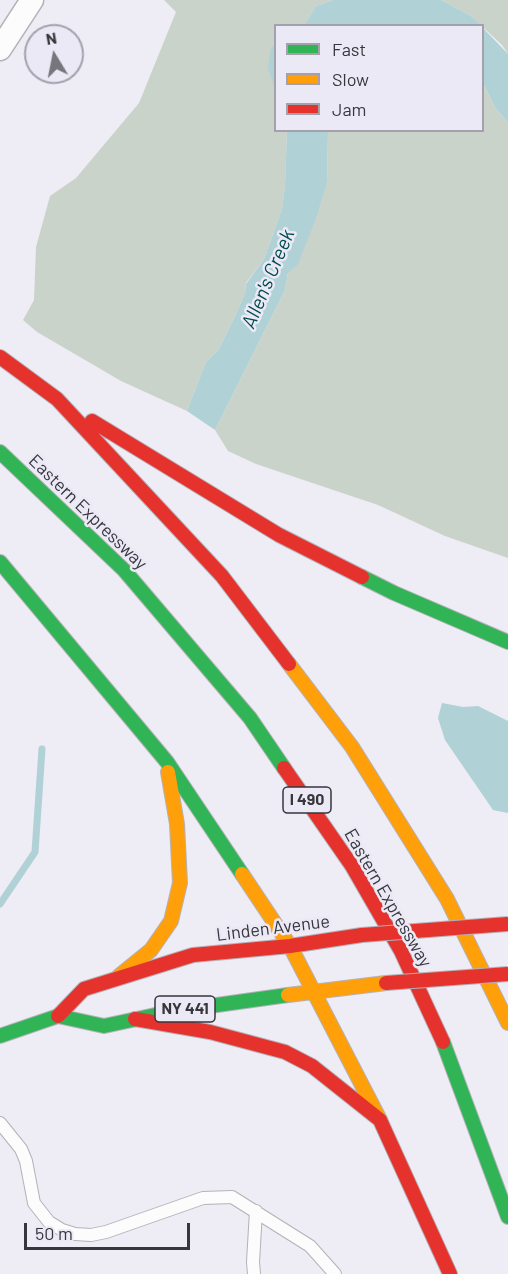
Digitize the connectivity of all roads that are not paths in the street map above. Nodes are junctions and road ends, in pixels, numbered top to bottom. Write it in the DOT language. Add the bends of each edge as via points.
graph roads {
  1 [pos="32,0"];
  2 [pos="0,49"];
  3 [pos="0,357"];
  4 [pos="57,399"];
  5 [pos="0,452"];
  6 [pos="0,562"];
  7 [pos="508,642"];
  8 [pos="167,762"];
  9 [pos="508,924"];
  10 [pos="290,946"];
  11 [pos="508,974"];
  12 [pos="119,976"];
  13 [pos="313,991"];
  14 [pos="58,1016"];
  15 [pos="135,1019"];
  16 [pos="508,1023"];
  17 [pos="0,1036"];
  18 [pos="380,1120"];
  19 [pos="0,1123"];
  20 [pos="255,1211"];
  21 [pos="508,1217"];
  22 [pos="254,1274"];
  23 [pos="335,1274"];
  24 [pos="450,1274"];
  1 -- 2 [label="street"];
  3 -- 4 [label="main road"];
  4 -- 7 [label="main road" via="279,535 394,593"];
  4 -- 16 [label="main road" via="222,576 352,747 447,899"];
  5 -- 21 [label="main road, Eastern Expressway / I 490" via="124,570 250,718 352,866 401,951 444,1044"];
  6 -- 8 [label="main road"];
  8 -- 10 [label="main road"];
  8 -- 12 [label="main road" via="177,824 180,883 171,921 151,950"];
  9 -- 10 [label="main road, Linden Avenue, bridge" via="362,935"];
  10 -- 12 [label="main road, Linden Avenue" via="193,955"];
  10 -- 13 [label="main road"];
  11 -- 13 [label="main road, NY 441, bridge"];
  12 -- 14 [label="main road, Linden Avenue" via="84,989"];
  13 -- 15 [label="main road, NY 441"];
  13 -- 18 [label="main road"];
  14 -- 15 [label="main road, NY 441" via="104,1026"];
  14 -- 17 [label="main road, Linden Avenue"];
  15 -- 18 [label="main road" via="210,1032 285,1053 312,1066"];
  18 -- 24 [label="main road"];
  19 -- 20 [label="lane" via="21,1149 34,1203 49,1222 62,1230 91,1235 106,1232 203,1198 231,1197"];
  20 -- 22 [label="lane"];
  20 -- 23 [label="lane" via="310,1246"];
}
